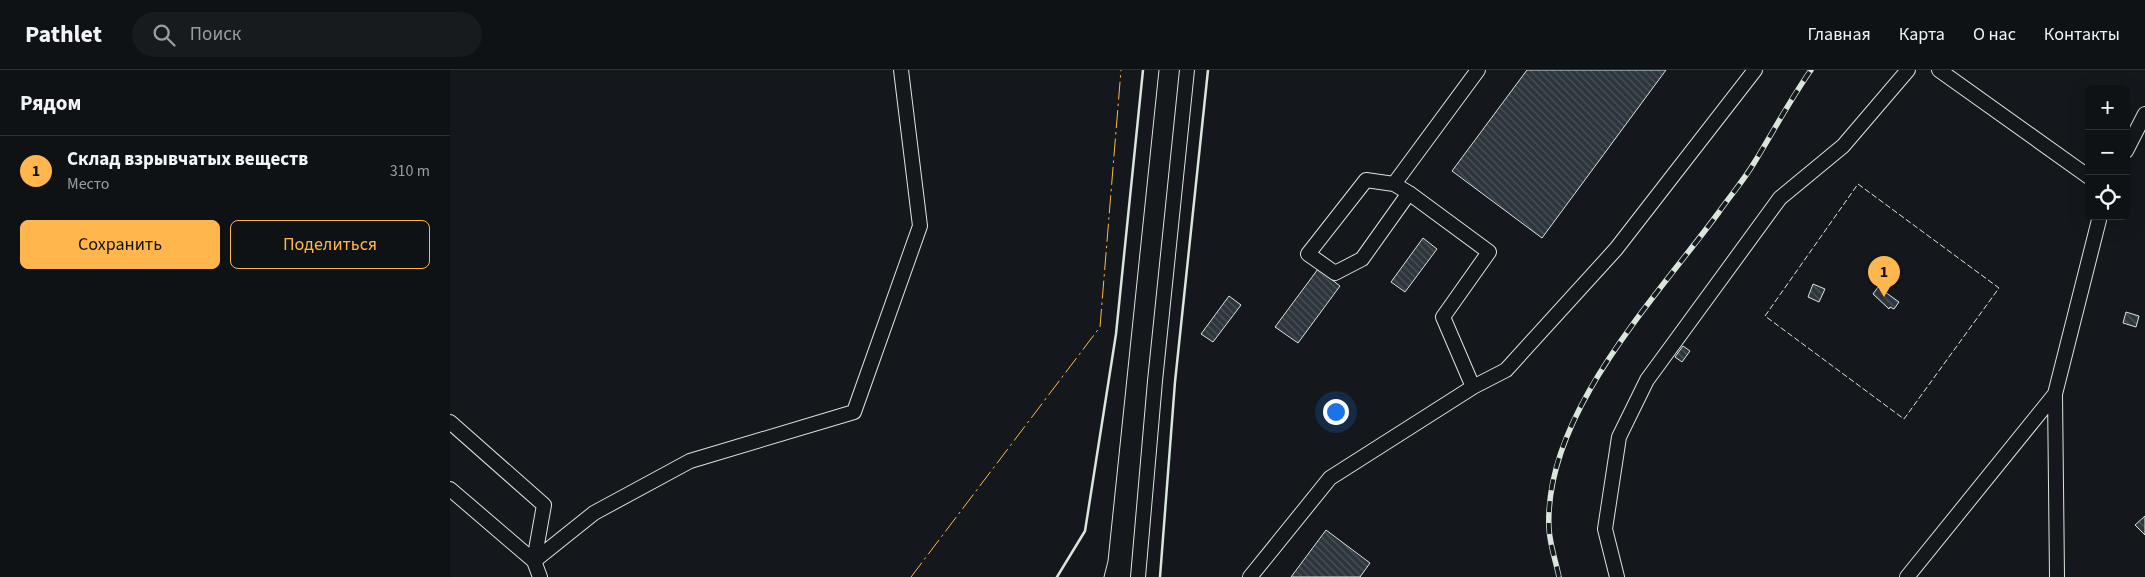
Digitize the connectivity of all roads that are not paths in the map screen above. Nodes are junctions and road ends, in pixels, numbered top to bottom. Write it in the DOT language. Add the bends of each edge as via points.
graph roads {
  1 [pos="901,70"];
  2 [pos="1187,70"];
  3 [pos="1478,70"];
  4 [pos="1755,70"];
  5 [pos="1908,70"];
  6 [pos="1939,70"];
  7 [pos="2145,114"];
  8 [pos="2130,143"];
  9 [pos="2086,175"];
  10 [pos="1394,184"];
  11 [pos="1409,193"];
  12 [pos="2099,220"];
  13 [pos="1473,387"];
  14 [pos="2055,394"];
  15 [pos="450,422"];
  16 [pos="450,489"];
  17 [pos="534,561"];
  18 [pos="540,577"];
  19 [pos="1138,577"];
  20 [pos="1250,577"];
  21 [pos="1617,577"];
  22 [pos="1907,577"];
  23 [pos="2056,577"];
  1 -- 17 [label="street" via="920,226 854,412 690,461 594,513"];
  2 -- 19 [label="street"];
  3 -- 10 [label="street"];
  4 -- 13 [label="street" via="1616,249 1506,370"];
  5 -- 21 [label="street" via="1843,146 1780,198 1647,380 1619,437 1605,529"];
  6 -- 9 [label="street"];
  7 -- 8 [label="street"];
  10 -- 11 [label="street"];
  10 -- 11 [label="street" via="1366,180 1308,254 1335,273 1362,259"];
  11 -- 13 [label="street" via="1489,252 1443,317"];
  12 -- 14 [label="street"];
  13 -- 20 [label="street" via="1330,478"];
  14 -- 22 [label="street"];
  14 -- 23 [label="street"];
  15 -- 17 [label="street" via="544,506"];
  16 -- 17 [label="street"];
  17 -- 18 [label="street"];
}
